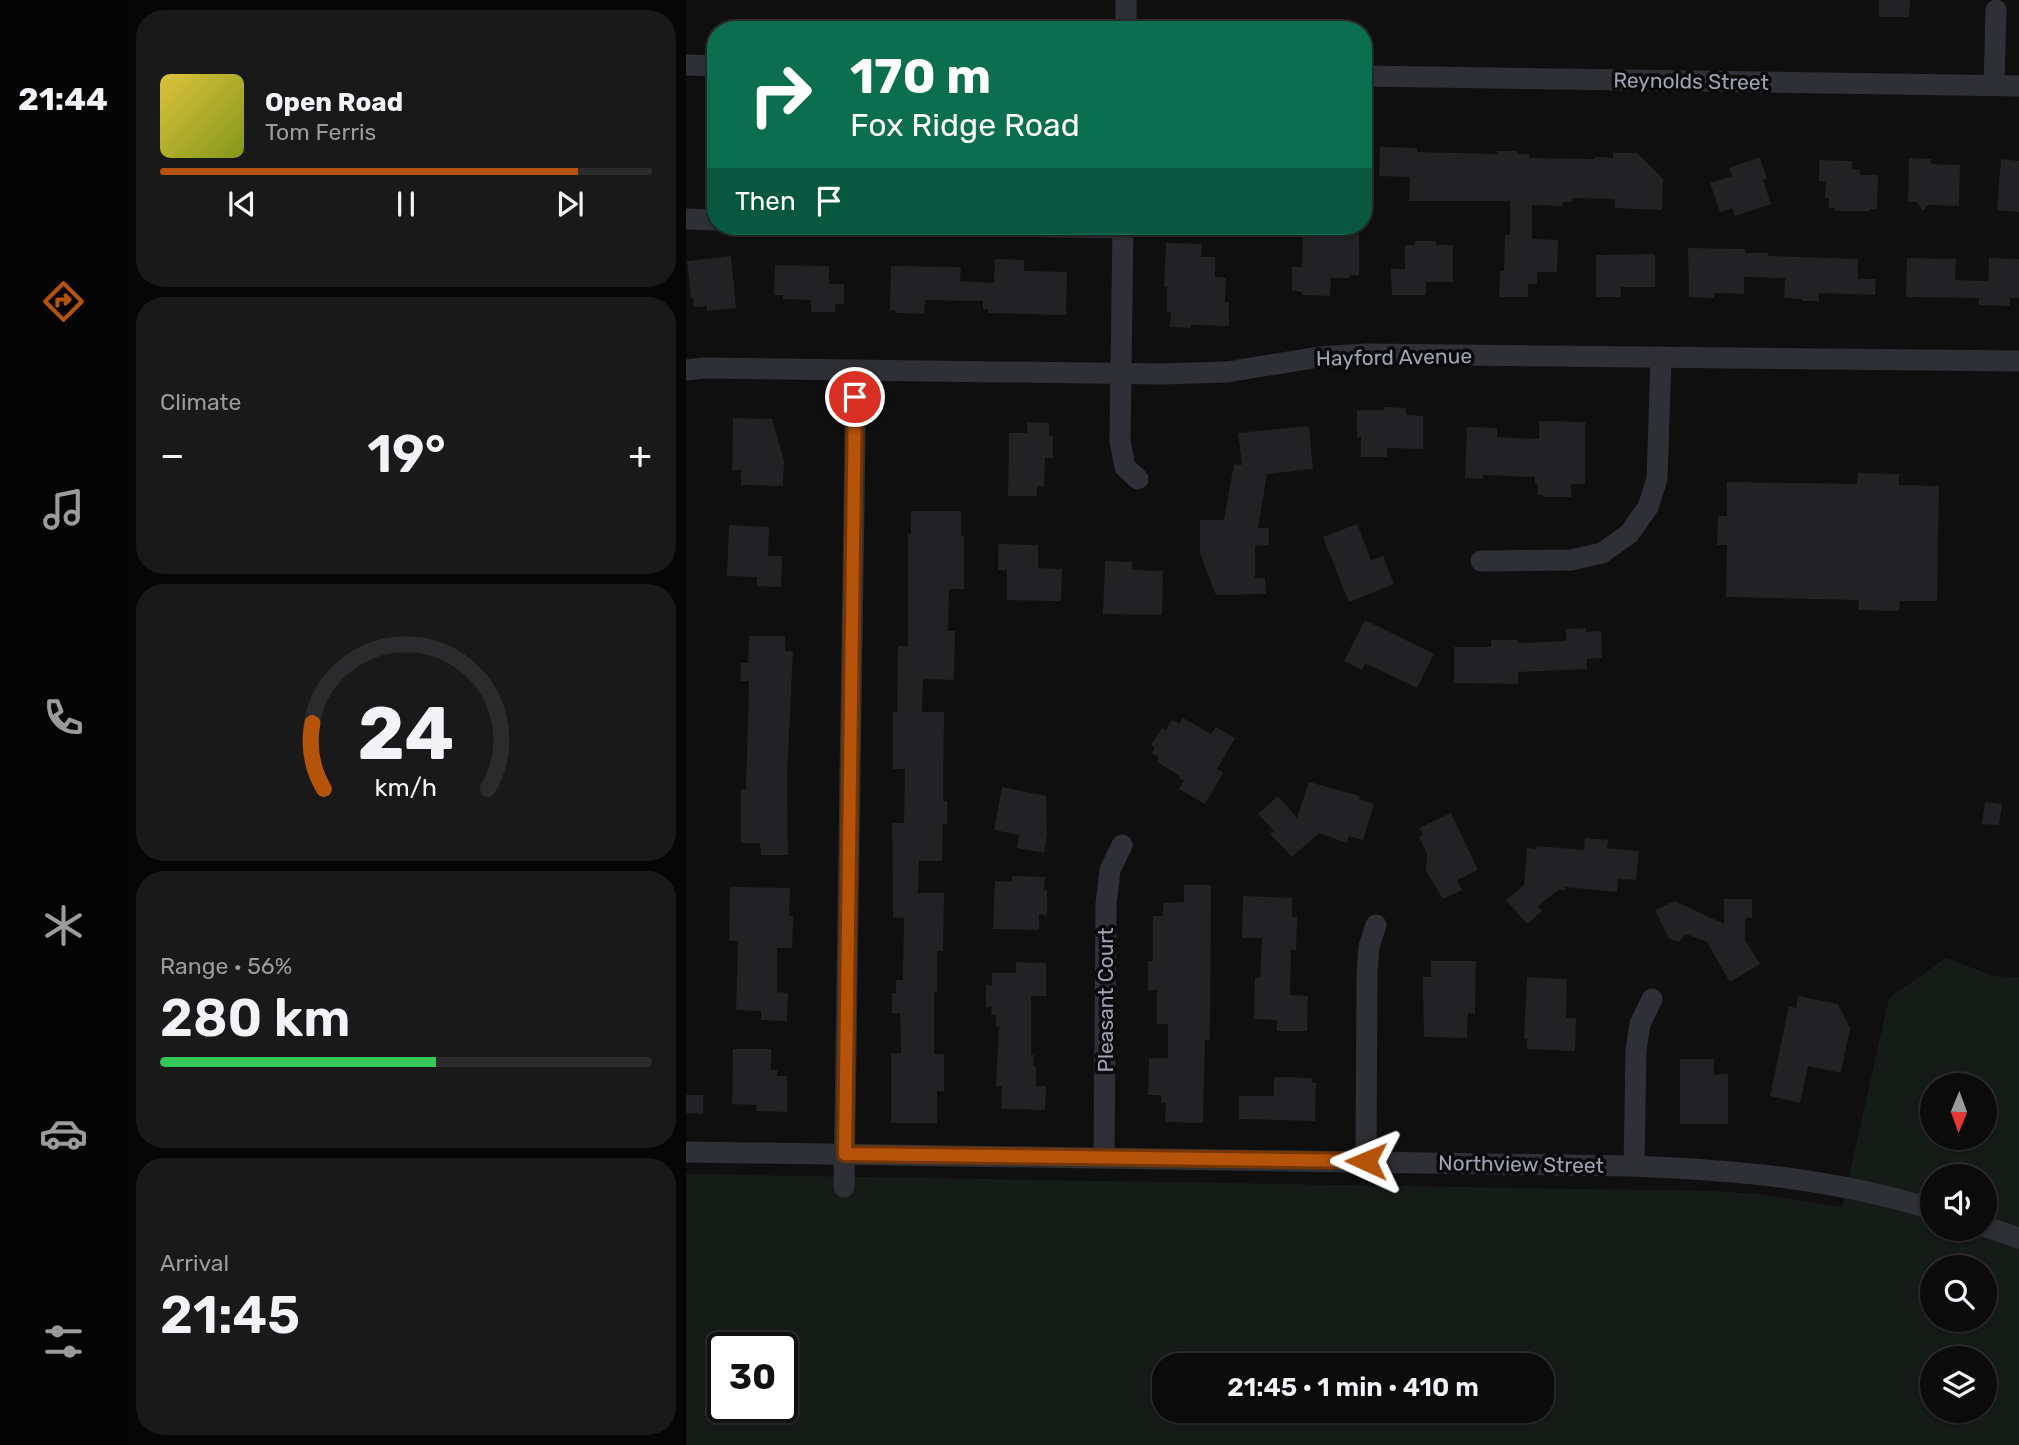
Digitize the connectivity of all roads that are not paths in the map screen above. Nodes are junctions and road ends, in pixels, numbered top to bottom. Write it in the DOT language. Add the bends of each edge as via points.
graph roads {
  1 [pos="1126,0"];
  2 [pos="1996,10"];
  3 [pos="1126,21"];
  4 [pos="686,65"];
  5 [pos="707,66"];
  6 [pos="1372,76"];
  7 [pos="1994,85"];
  8 [pos="2019,86"];
  9 [pos="686,219"];
  10 [pos="707,220"];
  11 [pos="1123,235"];
  12 [pos="1661,357"];
  13 [pos="2019,361"];
  14 [pos="686,370"];
  15 [pos="856,370"];
  16 [pos="1121,373"];
  17 [pos="1138,479"];
  18 [pos="1481,561"];
  19 [pos="1122,845"];
  20 [pos="1376,925"];
  21 [pos="1652,999"];
  22 [pos="686,1152"];
  23 [pos="845,1154"];
  24 [pos="1104,1158"];
  25 [pos="1366,1161"];
  26 [pos="1634,1166"];
  27 [pos="844,1187"];
  28 [pos="1920,1206"];
  29 [pos="1997,1230"];
  30 [pos="2019,1238"];
  1 -- 3 [label="street"];
  2 -- 7 [label="street"];
  4 -- 5 [label="street"];
  6 -- 7 [label="street, Reynolds Street"];
  7 -- 8 [label="street, Reynolds Street"];
  9 -- 10 [label="street"];
  11 -- 16 [label="street"];
  12 -- 13 [label="street, Hayford Avenue"];
  12 -- 16 [label="street, Hayford Avenue" via="1367,354 1227,372"];
  12 -- 18 [label="street" via="1657,479 1648,507 1629,534 1602,553 1571,560"];
  14 -- 15 [label="street, Hayford Avenue"];
  15 -- 16 [label="street, Hayford Avenue"];
  15 -- 23 [label="street"];
  16 -- 17 [label="street" via="1120,441 1125,467"];
  19 -- 24 [label="street, Pleasant Court" via="1110,870 1106,904"];
  20 -- 25 [label="street" via="1367,973"];
  21 -- 26 [label="street" via="1640,1024 1636,1051"];
  22 -- 23 [label="street, Northview Street"];
  23 -- 24 [label="street, Northview Street"];
  23 -- 27 [label="street"];
  24 -- 25 [label="street, Northview Street"];
  25 -- 26 [label="street, Northview Street"];
  26 -- 28 [label="street, Northview Street" via="1800,1178"];
  29 -- 30 [label="street"];
}
